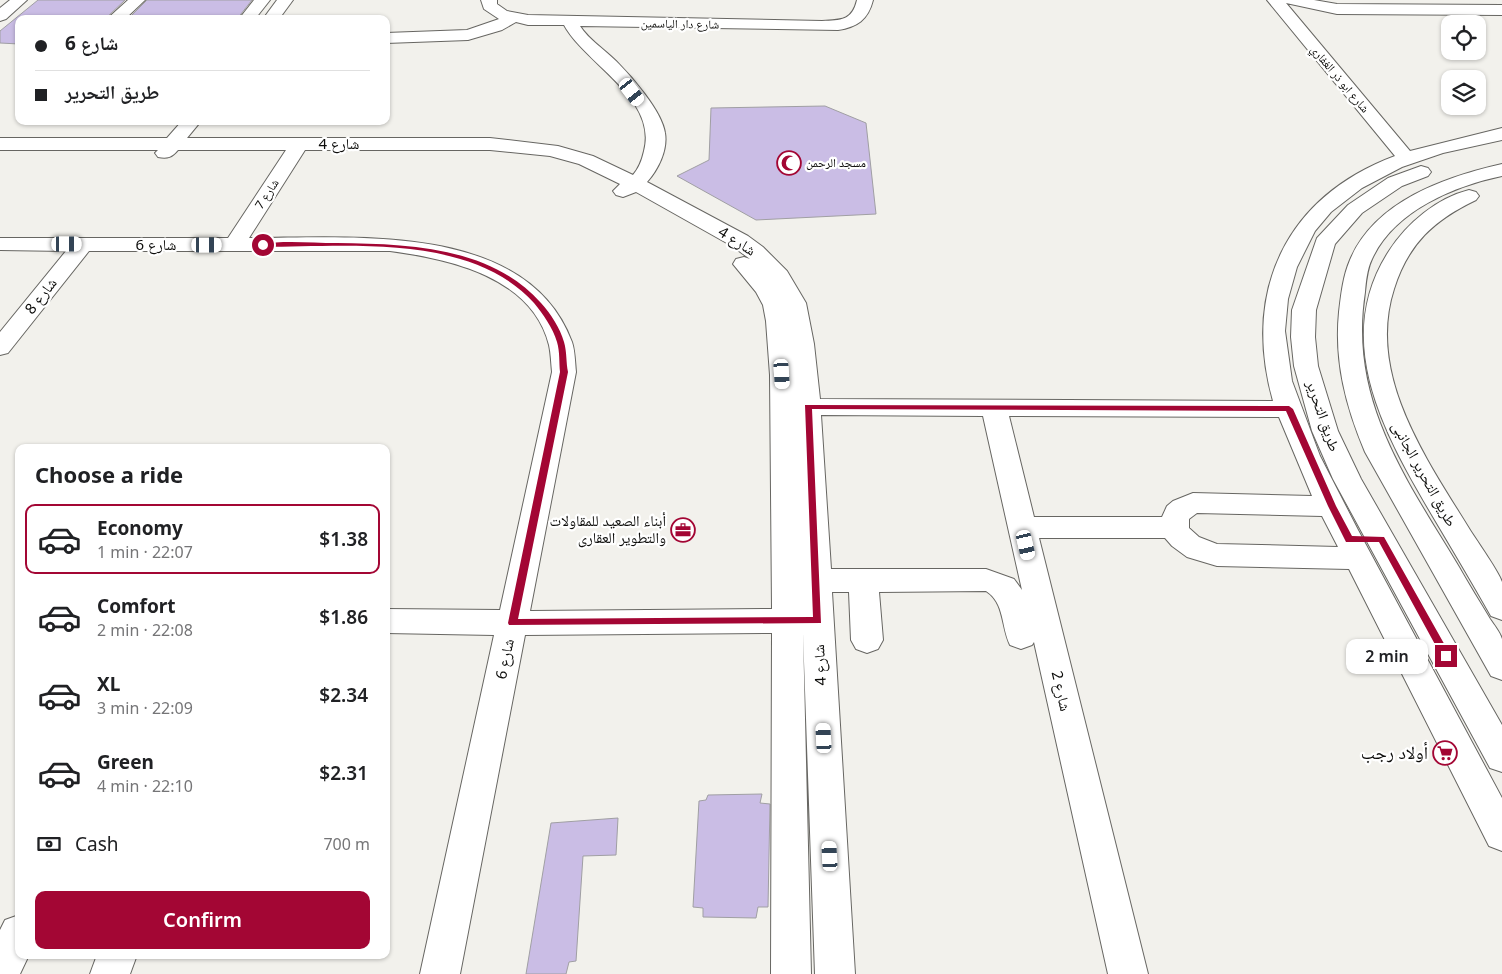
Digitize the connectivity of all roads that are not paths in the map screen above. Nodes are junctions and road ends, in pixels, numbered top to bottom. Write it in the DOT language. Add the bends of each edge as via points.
graph roads {
  1 [pos="19,0"];
  2 [pos="137,0"];
  3 [pos="262,0"];
  4 [pos="285,0"];
  5 [pos="489,0"];
  6 [pos="864,0"];
  7 [pos="1275,0"];
  8 [pos="1291,0"];
  9 [pos="1502,10"];
  10 [pos="120,15"];
  11 [pos="250,15"];
  12 [pos="274,15"];
  13 [pos="0,16"];
  14 [pos="513,18"];
  15 [pos="570,21"];
  16 [pos="390,38"];
  17 [pos="0,127"];
  18 [pos="1502,134"];
  19 [pos="179,137"];
  20 [pos="0,144"];
  21 [pos="297,148"];
  22 [pos="1502,150"];
  23 [pos="0,153"];
  24 [pos="1406,158"];
  25 [pos="1502,170"];
  26 [pos="1502,185"];
  27 [pos="630,188"];
  28 [pos="0,244"];
  29 [pos="82,244"];
  30 [pos="234,245"];
  31 [pos="1284,270"];
  32 [pos="1317,272"];
  33 [pos="0,348"];
  34 [pos="796,407"];
  35 [pos="994,407"];
  36 [pos="1289,409"];
  37 [pos="1332,506"];
  38 [pos="1174,527"];
  39 [pos="1022,528"];
  40 [pos="1381,539"];
  41 [pos="1354,549"];
  42 [pos="862,581"];
  43 [pos="816,582"];
  44 [pos="1502,608"];
  45 [pos="818,620"];
  46 [pos="390,621"];
  47 [pos="786,621"];
  48 [pos="513,623"];
  49 [pos="1021,636"];
  50 [pos="867,640"];
  51 [pos="1502,667"];
  52 [pos="1502,757"];
  53 [pos="1502,834"];
  54 [pos="15,942"];
  55 [pos="116,959"];
  56 [pos="0,971"];
  57 [pos="110,974"];
  58 [pos="440,974"];
  59 [pos="791,974"];
  60 [pos="835,974"];
  61 [pos="1128,974"];
  1 -- 13 [label="street"];
  2 -- 10 [label="street"];
  3 -- 11 [label="street"];
  4 -- 12 [label="street"];
  5 -- 14 [label="street, شارع دار الياسمين" via="494,11"];
  6 -- 15 [label="street, شارع دار الياسمين" via="862,14 835,26"];
  7 -- 24 [label="street, شارع ابو ذر الغفاري"];
  8 -- 9 [label="street" via="1337,9"];
  14 -- 15 [label="street, شارع دار الياسمين"];
  14 -- 16 [label="street" via="468,35"];
  15 -- 27 [label="street" via="582,41 616,71 655,127 657,141 652,161 648,170"];
  17 -- 19 [label="street"];
  18 -- 24 [label="street" via="1439,147"];
  19 -- 20 [label="street, شارع 4"];
  19 -- 21 [label="street, شارع 4"];
  19 -- 23 [label="street, شارع 4"];
  21 -- 27 [label="street, شارع 4" via="525,155 565,164"];
  21 -- 30 [label="street, شارع 7"];
  22 -- 32 [label="street, طريق التحرير" via="1445,163 1395,182 1355,209 1326,244"];
  24 -- 31 [label="street" via="1349,187 1326,206 1306,227"];
  25 -- 51 [label="street" via="1443,188 1404,209 1381,230 1362,257 1348,332 1350,364 1359,403 1375,445"];
  26 -- 44 [label="street, طريق التحرير الجانبى" via="1438,212 1414,231 1396,253 1384,279 1374,329 1383,388 1395,422 1419,470"];
  27 -- 34 [label="street, شارع 4" via="727,251 755,275 774,305"];
  28 -- 29 [label="street, شارع 6"];
  29 -- 30 [label="street, شارع 6"];
  29 -- 33 [label="street, شارع 8"];
  30 -- 48 [label="street, شارع 6" via="426,249 467,260 500,274 527,292 548,315 560,342 564,372"];
  31 -- 32 [label="street"];
  31 -- 36 [label="street" via="1274,309 1274,343"];
  32 -- 40 [label="street, طريق التحرير" via="1304,310 1303,337 1310,382 1339,463"];
  34 -- 35 [label="street"];
  34 -- 43 [label="street, شارع 4"];
  34 -- 47 [label="street, شارع 4"];
  35 -- 36 [label="street"];
  35 -- 39 [label="street, شارع 2"];
  36 -- 37 [label="street"];
  37 -- 38 [label="street" via="1193,503 1181,507 1174,516"];
  37 -- 41 [label="street"];
  38 -- 39 [label="street"];
  38 -- 41 [label="street" via="1182,540 1198,550 1217,555"];
  39 -- 61 [label="street, شارع 2"];
  40 -- 41 [label="street"];
  40 -- 52 [label="street, طريق التحرير"];
  41 -- 53 [label="street"];
  42 -- 43 [label="street"];
  42 -- 49 [label="street" via="995,582 1011,595"];
  42 -- 50 [label="street"];
  43 -- 45 [label="street, شارع 4"];
  45 -- 47 [label="street"];
  45 -- 60 [label="street, شارع 4"];
  46 -- 48 [label="street"];
  47 -- 48 [label="street"];
  47 -- 59 [label="street, شارع 4"];
  48 -- 58 [label="street, شارع 6"];
  54 -- 56 [label="street"];
  55 -- 57 [label="street"];
}
